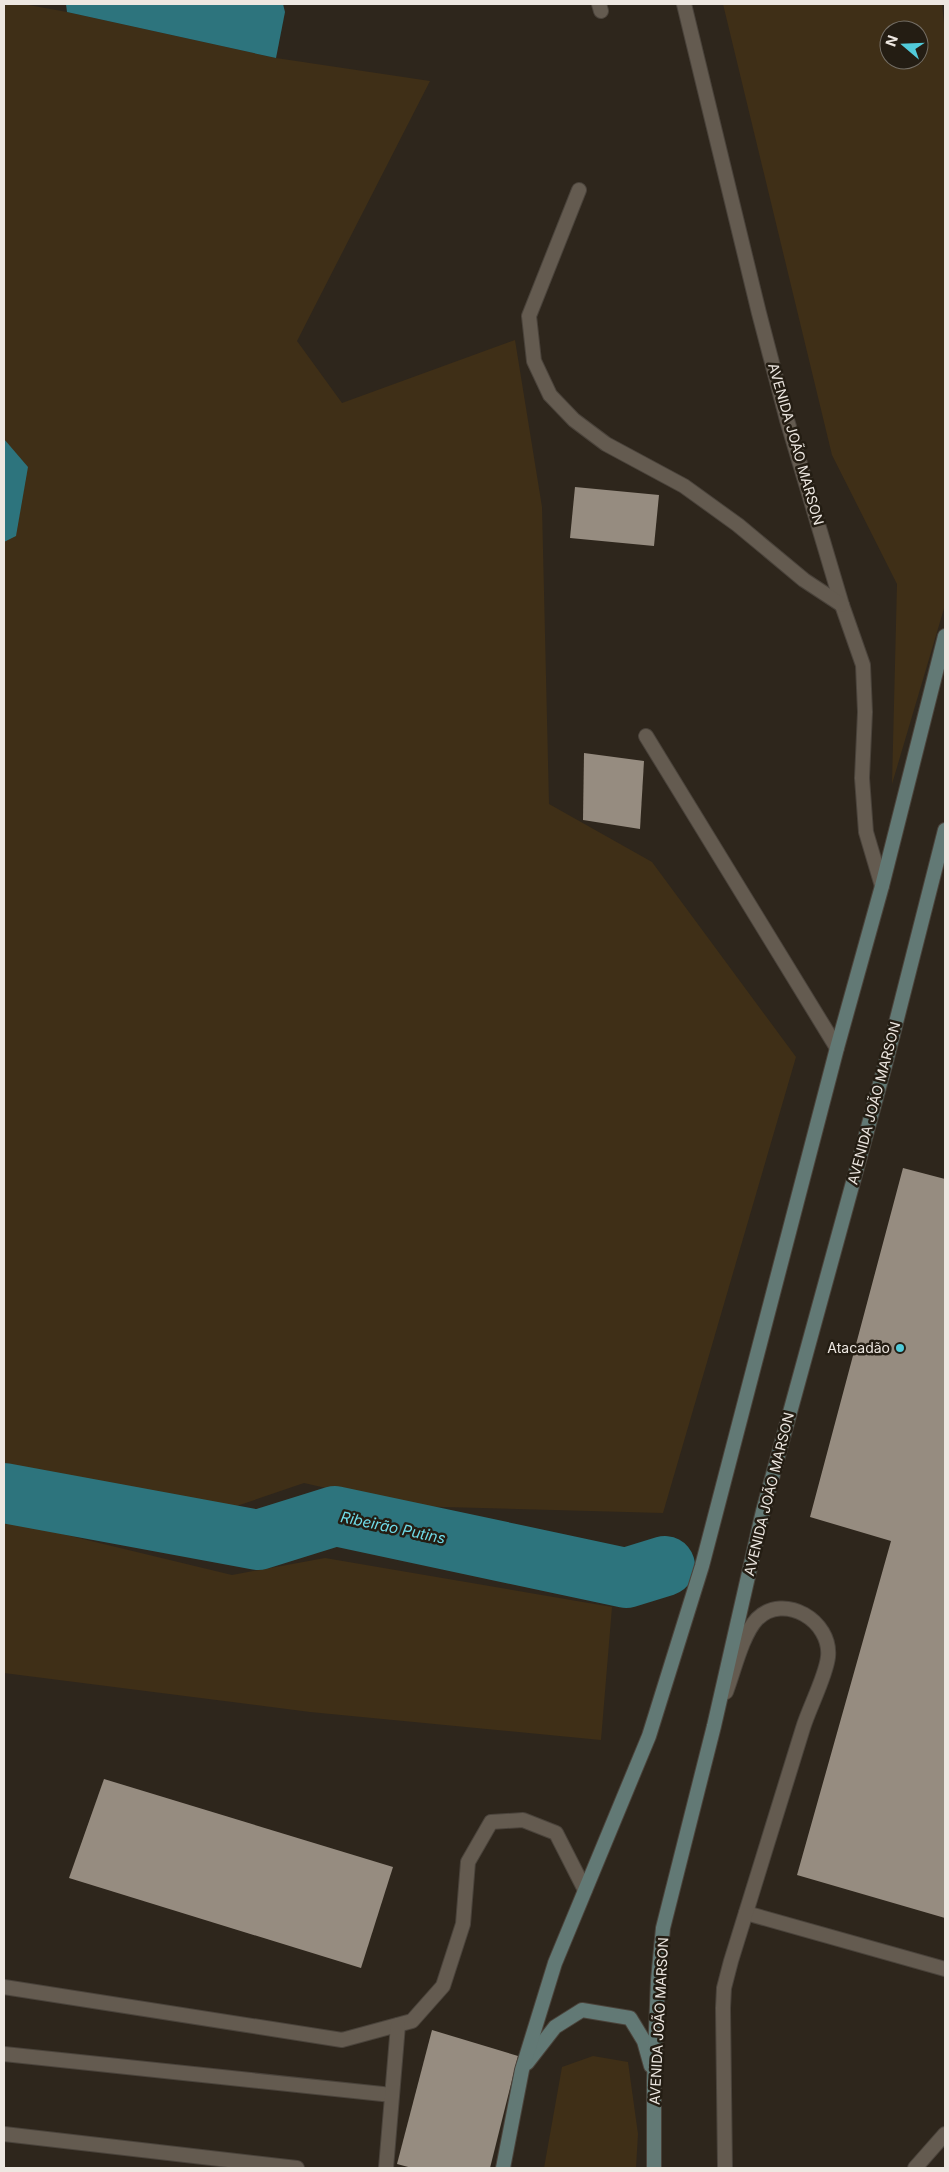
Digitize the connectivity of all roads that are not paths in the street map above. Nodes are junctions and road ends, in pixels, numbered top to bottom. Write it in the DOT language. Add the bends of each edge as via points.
graph roads {
  1 [pos="684,4"];
  2 [pos="579,190"];
  3 [pos="842,605"];
  4 [pos="945,636"];
  5 [pos="646,736"];
  6 [pos="945,830"];
  7 [pos="882,886"];
  8 [pos="837,1048"];
  9 [pos="714,1726"];
  10 [pos="585,1890"];
  11 [pos="746,1912"];
  12 [pos="945,1969"];
  13 [pos="4,1987"];
  14 [pos="398,2025"];
  15 [pos="4,2054"];
  16 [pos="522,2070"];
  17 [pos="654,2081"];
  18 [pos="392,2095"];
  19 [pos="4,2134"];
  20 [pos="945,2134"];
  21 [pos="297,2168"];
  22 [pos="386,2168"];
  23 [pos="503,2168"];
  24 [pos="654,2168"];
  25 [pos="725,2168"];
  26 [pos="915,2168"];
  1 -- 3 [label="street, AVENIDA JOÃO MARSON" via="761,322"];
  2 -- 3 [label="street" via="529,316 534,361 550,395 574,420 606,444 684,486 738,525 804,580"];
  3 -- 7 [label="street, AVENIDA JOÃO MARSON" via="863,665 862,778 866,832"];
  4 -- 7 [label="main road"];
  5 -- 8 [label="street"];
  6 -- 9 [label="main road, AVENIDA JOÃO MARSON" via="887,1058 763,1511"];
  7 -- 8 [label="main road"];
  8 -- 10 [label="main road" via="702,1566 649,1736"];
  9 -- 11 [label="street" via="749,1632 758,1619 769,1611 782,1608 794,1610 819,1626 825,1638 828,1658"];
  9 -- 17 [label="main road, AVENIDA JOÃO MARSON" via="663,1928"];
  10 -- 14 [label="street" via="556,1833 523,1820 491,1822 468,1862 463,1924 443,1986 412,2021"];
  10 -- 16 [label="main road" via="555,1963"];
  11 -- 12 [label="street"];
  11 -- 25 [label="street" via="724,1998"];
  13 -- 14 [label="street" via="342,2040"];
  14 -- 18 [label="street"];
  15 -- 18 [label="street"];
  16 -- 17 [label="main road" via="555,2027 582,2010 630,2018 644,2041"];
  16 -- 23 [label="main road"];
  17 -- 24 [label="main road, AVENIDA JOÃO MARSON"];
  18 -- 22 [label="street"];
  19 -- 21 [label="street"];
  20 -- 26 [label="street"];
}
